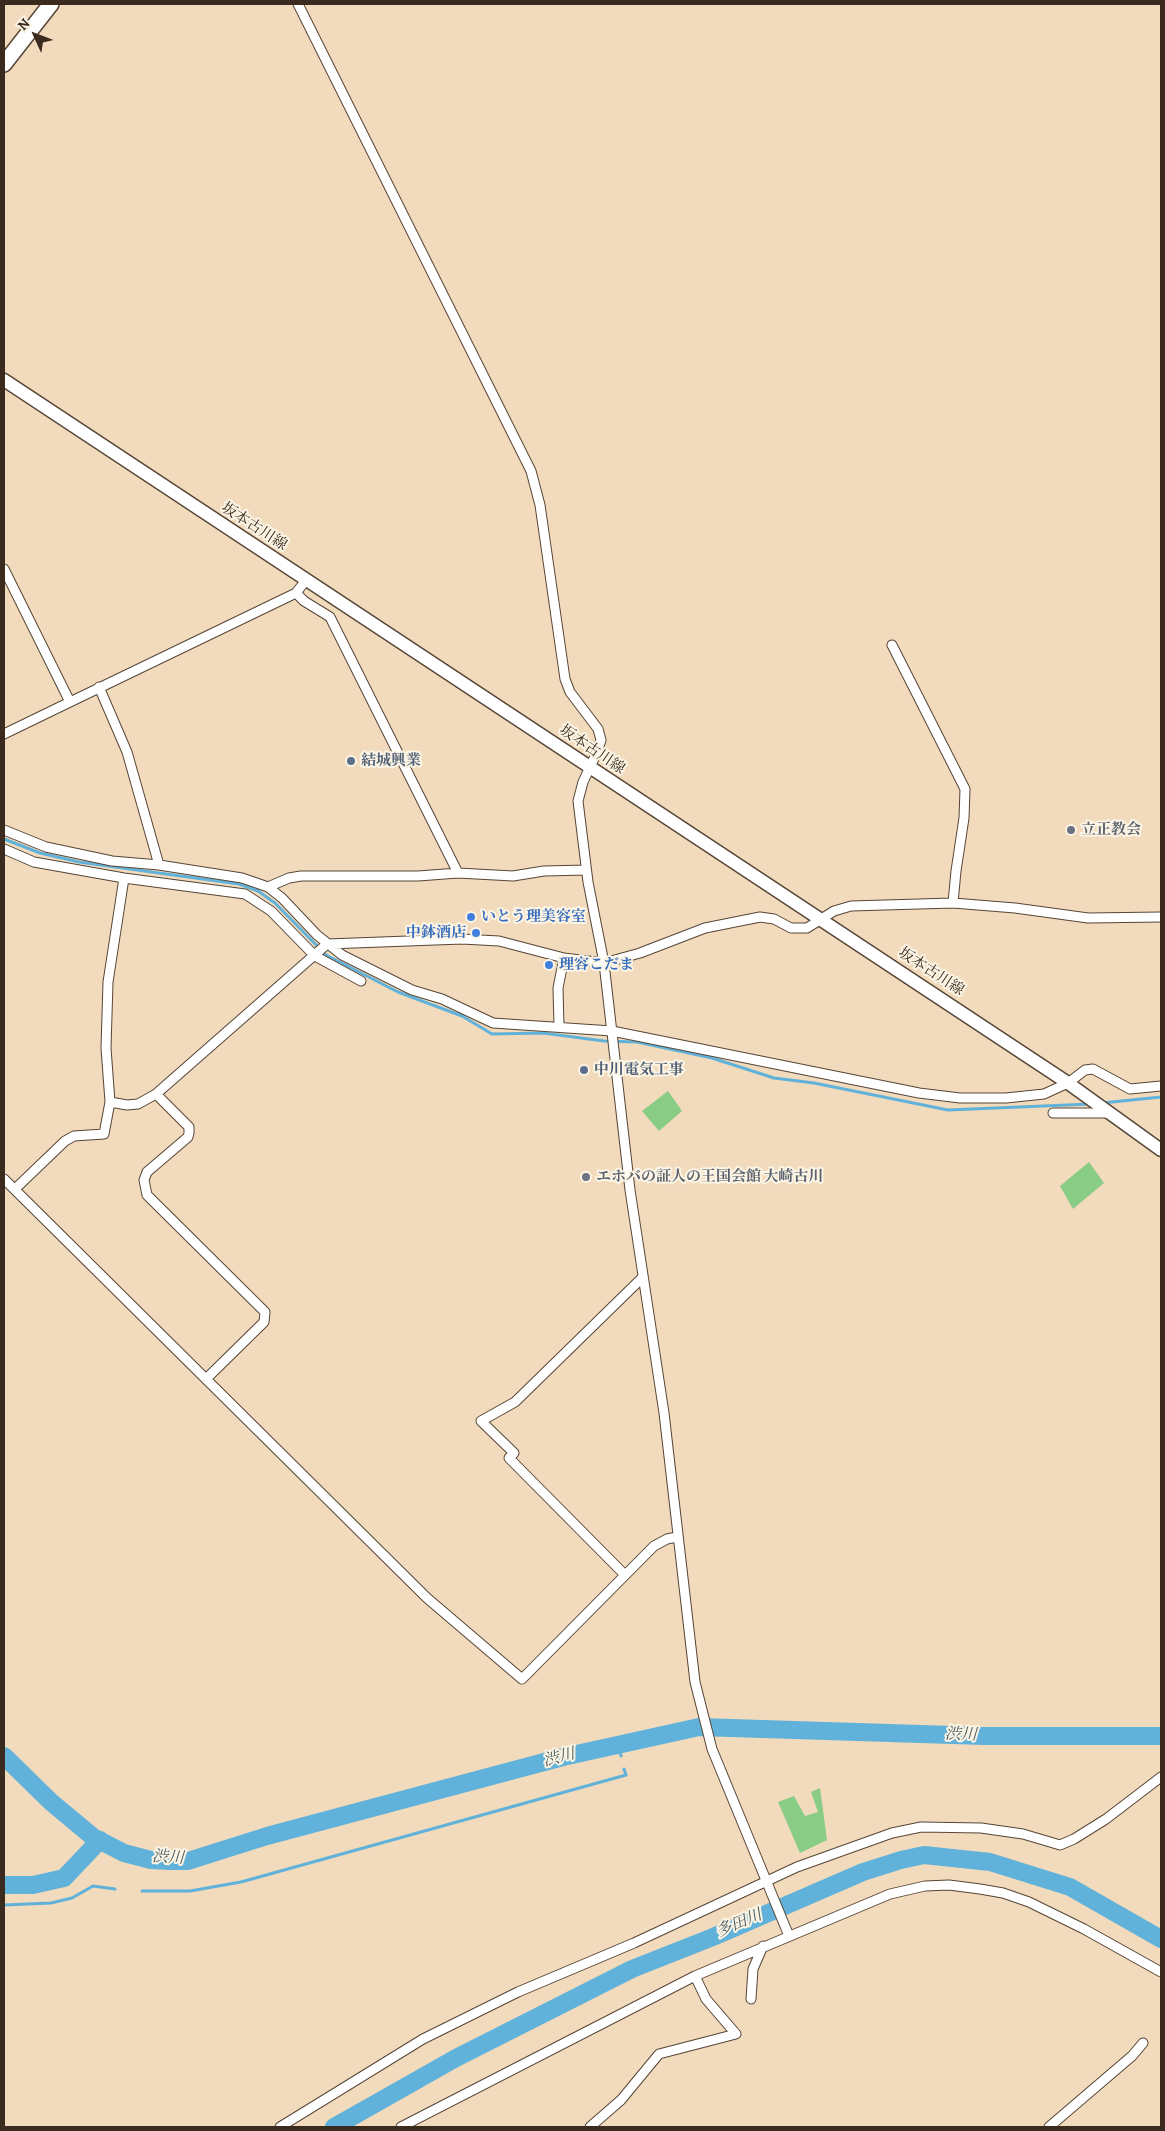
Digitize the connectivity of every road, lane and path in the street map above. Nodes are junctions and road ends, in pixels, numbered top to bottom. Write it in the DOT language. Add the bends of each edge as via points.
graph roads {
  1 [pos="51,4"];
  2 [pos="298,4"];
  3 [pos="4,64"];
  4 [pos="4,380"];
  5 [pos="4,569"];
  6 [pos="306,580"];
  7 [pos="296,593"];
  8 [pos="892,645"];
  9 [pos="99,687"];
  10 [pos="70,702"];
  11 [pos="4,734"];
  12 [pos="590,768"];
  13 [pos="4,830"];
  14 [pos="4,849"];
  15 [pos="156,866"];
  16 [pos="586,870"];
  17 [pos="458,873"];
  18 [pos="124,878"];
  19 [pos="153,881"];
  20 [pos="268,887"];
  21 [pos="954,903"];
  22 [pos="1161,917"];
  23 [pos="820,919"];
  24 [pos="321,950"];
  25 [pos="564,958"];
  26 [pos="604,962"];
  27 [pos="361,981"];
  28 [pos="559,1026"];
  29 [pos="612,1033"];
  30 [pos="1068,1083"];
  31 [pos="1161,1086"];
  32 [pos="156,1094"];
  33 [pos="110,1102"];
  34 [pos="1111,1112"];
  35 [pos="1053,1113"];
  36 [pos="1161,1150"];
  37 [pos="4,1178"];
  38 [pos="15,1190"];
  39 [pos="643,1278"];
  40 [pos="206,1379"];
  41 [pos="677,1537"];
  42 [pos="625,1575"];
  43 [pos="1161,1777"];
  44 [pos="766,1885"];
  45 [pos="788,1932"];
  46 [pos="763,1946"];
  47 [pos="1161,1972"];
  48 [pos="695,1976"];
  49 [pos="751,1999"];
  50 [pos="1143,2043"];
  51 [pos="280,2127"];
  52 [pos="401,2127"];
  53 [pos="590,2127"];
  54 [pos="1049,2127"];
  1 -- 3 [label="highway"];
  2 -- 12 [label="street" via="531,471 540,505 565,679 573,696 598,729 600,740"];
  4 -- 6 [label="main road, 坂本古川線"];
  5 -- 10 [label="street"];
  6 -- 7 [label="street"];
  6 -- 12 [label="main road, 坂本古川線"];
  7 -- 9 [label="street"];
  7 -- 17 [label="street" via="330,617"];
  8 -- 21 [label="street" via="964,789 964,818"];
  9 -- 10 [label="street"];
  9 -- 15 [label="street" via="127,752"];
  10 -- 11 [label="street"];
  12 -- 16 [label="street" via="578,793"];
  12 -- 23 [label="main road, 坂本古川線"];
  13 -- 15 [label="street" via="46,847 112,861"];
  14 -- 18 [label="street" via="34,862"];
  15 -- 19 [label="street"];
  15 -- 20 [label="street" via="242,878"];
  16 -- 17 [label="street" via="513,876"];
  16 -- 26 [label="street"];
  17 -- 20 [label="street" via="301,876"];
  18 -- 19 [label="street"];
  18 -- 33 [label="street" via="107,1008"];
  19 -- 24 [label="street" via="245,894 271,910"];
  20 -- 24 [label="street" via="282,898"];
  21 -- 22 [label="street" via="1088,918"];
  21 -- 23 [label="street" via="851,906"];
  23 -- 26 [label="street" via="807,928 797,929 760,917 705,928 640,953"];
  23 -- 30 [label="main road, 坂本古川線"];
  24 -- 25 [label="street" via="475,940 509,943"];
  24 -- 27 [label="street"];
  24 -- 28 [label="street" via="354,961 412,990 442,999 493,1023"];
  24 -- 32 [label="street"];
  25 -- 26 [label="street"];
  25 -- 28 [label="street" via="558,988"];
  26 -- 29 [label="street"];
  28 -- 29 [label="street"];
  29 -- 30 [label="street" via="919,1093 960,1098 1044,1094"];
  29 -- 39 [label="street"];
  30 -- 31 [label="street" via="1085,1070 1093,1069 1130,1089"];
  30 -- 34 [label="main road, 坂本古川線"];
  32 -- 33 [label="street" via="138,1104"];
  32 -- 40 [label="street" via="189,1127 189,1132 188,1137 147,1172 144,1180 147,1195 264,1312 264,1322"];
  33 -- 38 [label="street" via="104,1134 74,1136 65,1141"];
  34 -- 35 [label="street"];
  34 -- 36 [label="main road, 坂本古川線"];
  37 -- 38 [label="street"];
  38 -- 40 [label="street"];
  39 -- 41 [label="street" via="664,1413"];
  39 -- 42 [label="street" via="515,1402 481,1421 514,1453 509,1458"];
  40 -- 42 [label="street" via="427,1598 522,1679"];
  41 -- 42 [label="street" via="654,1546"];
  41 -- 44 [label="street" via="700,1706 711,1745"];
  43 -- 44 [label="street" via="1106,1819 1060,1845 1023,1834 981,1828 921,1828 856,1844 797,1867"];
  44 -- 45 [label="street"];
  44 -- 51 [label="street" via="518,1992 423,2039"];
  45 -- 46 [label="street"];
  45 -- 47 [label="street" via="890,1894 925,1886 949,1885 1003,1892 1029,1902 1084,1928"];
  46 -- 48 [label="street"];
  46 -- 49 [label="street" via="753,1969"];
  48 -- 52 [label="street"];
  48 -- 53 [label="street" via="706,1999 736,2034 659,2054 621,2100"];
  50 -- 54 [label="street"];
}
